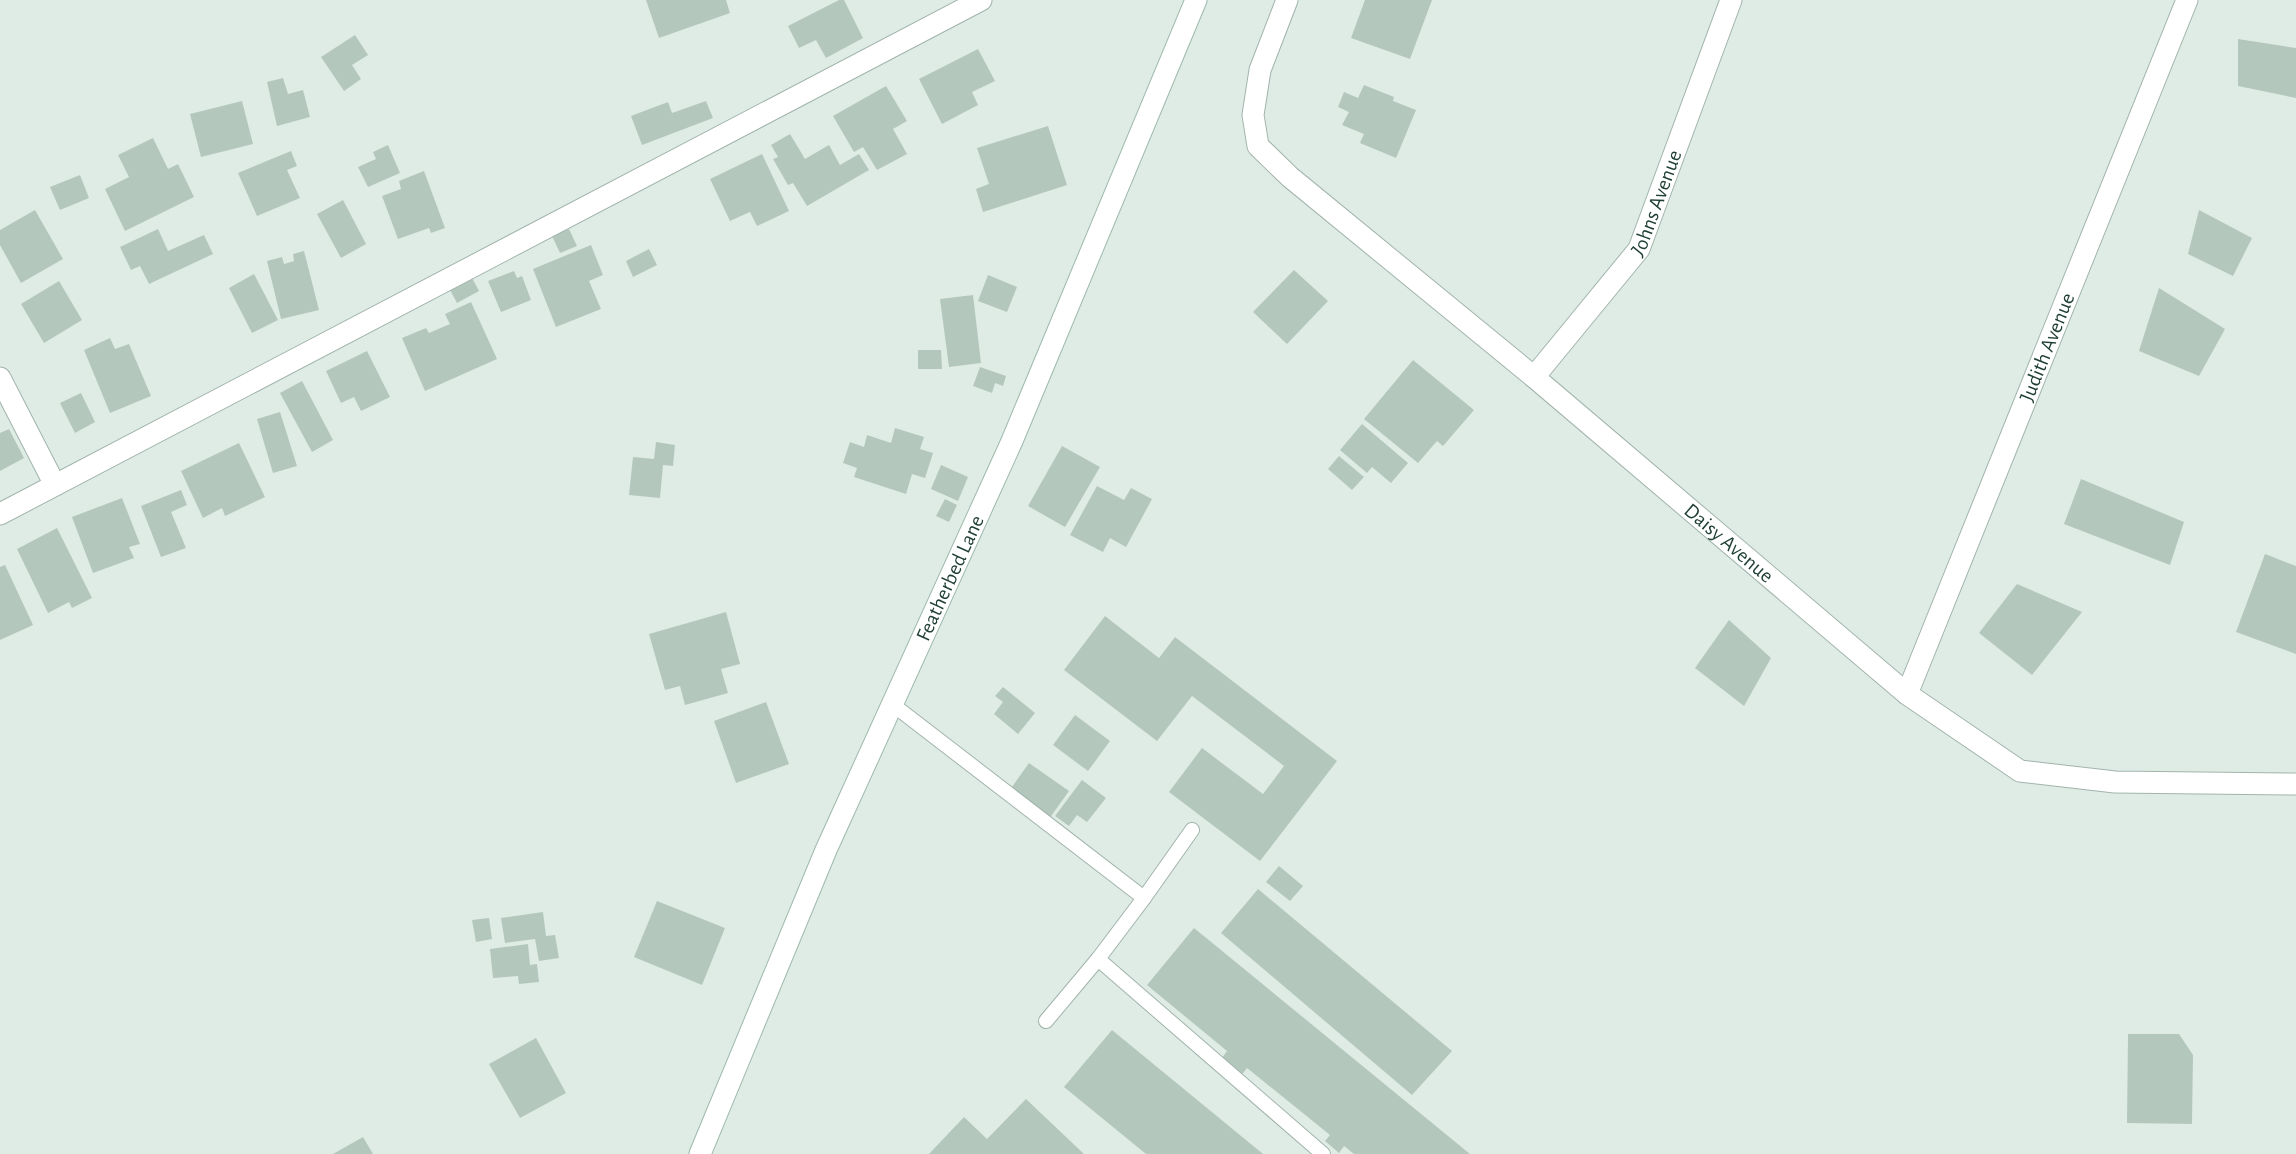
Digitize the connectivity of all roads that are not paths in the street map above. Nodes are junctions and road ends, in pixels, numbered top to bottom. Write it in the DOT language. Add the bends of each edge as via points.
graph roads {
  1 [pos="981,0"];
  2 [pos="1196,0"];
  3 [pos="1287,0"];
  4 [pos="1731,0"];
  5 [pos="2187,0"];
  6 [pos="1534,377"];
  7 [pos="0,378"];
  8 [pos="55,485"];
  9 [pos="0,514"];
  10 [pos="1907,694"];
  11 [pos="892,704"];
  12 [pos="2296,784"];
  13 [pos="1192,830"];
  14 [pos="1144,898"];
  15 [pos="1098,958"];
  16 [pos="1046,1021"];
  17 [pos="701,1154"];
  18 [pos="1323,1154"];
  1 -- 8 [label="street"];
  2 -- 11 [label="street, Featherbed Lane" via="1012,441"];
  3 -- 6 [label="street, Daisy Avenue" via="1260,70 1253,115 1258,146"];
  4 -- 6 [label="street, Johns Avenue" via="1639,249"];
  5 -- 10 [label="street, Judith Avenue"];
  6 -- 10 [label="street, Daisy Avenue"];
  7 -- 8 [label="street"];
  8 -- 9 [label="street"];
  10 -- 12 [label="street, Daisy Avenue" via="2020,771 2115,782"];
  11 -- 14 [label="lane"];
  11 -- 17 [label="street, Featherbed Lane" via="826,850"];
  13 -- 14 [label="lane"];
  14 -- 15 [label="lane"];
  15 -- 16 [label="lane"];
  15 -- 18 [label="lane"];
}
